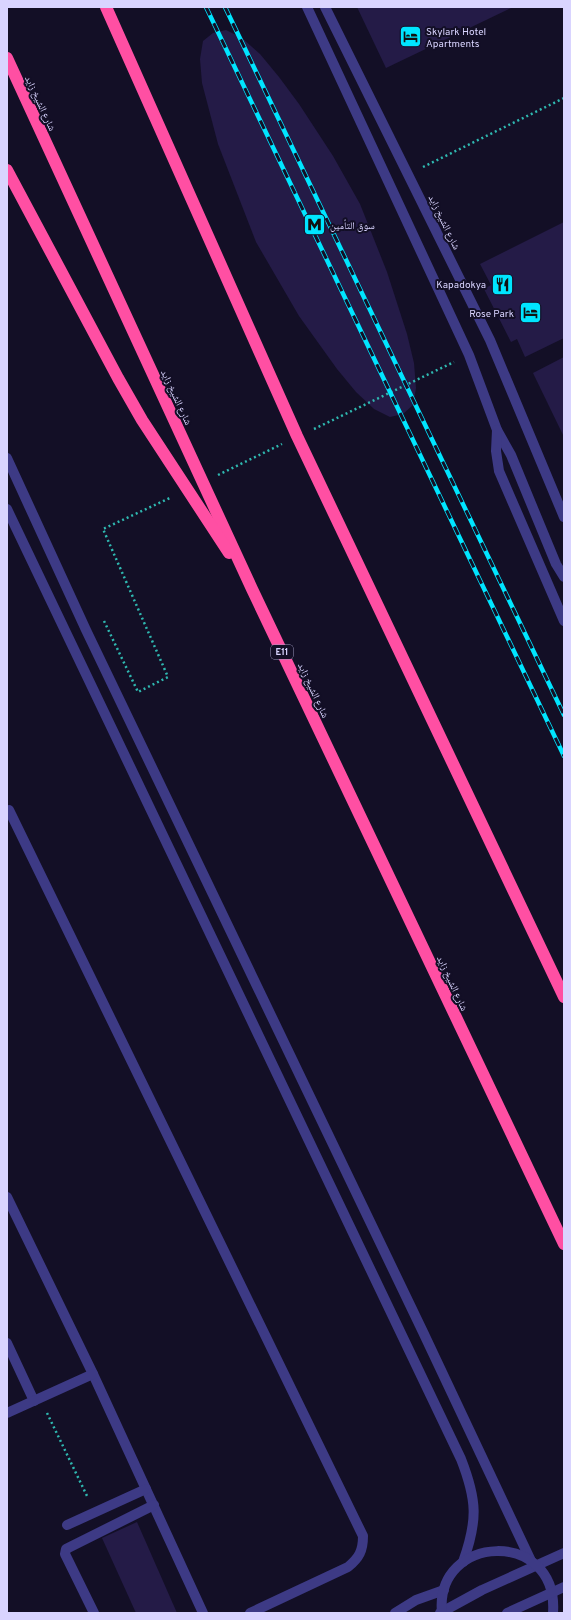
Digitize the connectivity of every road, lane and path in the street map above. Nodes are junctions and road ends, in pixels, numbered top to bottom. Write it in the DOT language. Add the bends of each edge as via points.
graph roads {
  1 [pos="106,7"];
  2 [pos="307,7"];
  3 [pos="326,7"];
  4 [pos="7,58"];
  5 [pos="564,98"];
  6 [pos="7,170"];
  7 [pos="408,174"];
  8 [pos="436,371"];
  9 [pos="497,430"];
  10 [pos="308,432"];
  11 [pos="287,442"];
  12 [pos="7,458"];
  13 [pos="216,475"];
  14 [pos="174,496"];
  15 [pos="7,509"];
  16 [pos="564,517"];
  17 [pos="10,519"];
  18 [pos="564,577"];
  19 [pos="252,589"];
  20 [pos="104,621"];
  21 [pos="564,621"];
  22 [pos="9,810"];
  23 [pos="561,987"];
  24 [pos="564,997"];
  25 [pos="7,1196"];
  26 [pos="564,1244"];
  27 [pos="7,1343"];
  28 [pos="92,1374"];
  29 [pos="37,1399"];
  30 [pos="7,1413"];
  31 [pos="146,1489"];
  32 [pos="154,1505"];
  33 [pos="95,1512"];
  34 [pos="67,1525"];
  35 [pos="564,1553"];
  36 [pos="531,1561"];
  37 [pos="463,1562"];
  38 [pos="564,1587"];
  39 [pos="444,1590"];
  40 [pos="554,1602"];
  41 [pos="94,1613"];
  42 [pos="203,1613"];
  43 [pos="250,1613"];
  44 [pos="395,1613"];
  45 [pos="441,1613"];
  46 [pos="507,1613"];
  47 [pos="553,1613"];
  48 [pos="560,1613"];
  1 -- 23 [label="highway" via="297,436"];
  2 -- 9 [label="street" via="469,355"];
  3 -- 7 [label="street, شارع الشيخ زايد"];
  4 -- 19 [label="highway, شارع الشيخ زايد / E11"];
  5 -- 7 [label="path"];
  6 -- 19 [label="highway" via="142,420"];
  7 -- 16 [label="street, شارع الشيخ زايد" via="490,340"];
  8 -- 10 [label="path"];
  9 -- 18 [label="street"];
  9 -- 21 [label="street" via="496,451 499,471"];
  11 -- 13 [label="path"];
  12 -- 36 [label="street" via="86,630"];
  14 -- 20 [label="path" via="103,529 168,677 138,692"];
  15 -- 17 [label="street"];
  17 -- 37 [label="street" via="461,1459 471,1484 474,1510 472,1537"];
  19 -- 26 [label="highway, شارع الشيخ زايد / E11"];
  22 -- 43 [label="street" via="363,1536 363,1548 357,1559 348,1567"];
  23 -- 24 [label="highway"];
  25 -- 28 [label="street"];
  27 -- 29 [label="street"];
  28 -- 29 [label="street"];
  28 -- 31 [label="street"];
  29 -- 30 [label="street"];
  29 -- 33 [label="path"];
  31 -- 32 [label="street"];
  31 -- 33 [label="street"];
  32 -- 41 [label="street" via="66,1549 65,1554"];
  32 -- 42 [label="street"];
  33 -- 34 [label="street"];
  35 -- 45 [label="street" via="482,1590"];
  36 -- 37 [label="street" via="504,1550 476,1555"];
  36 -- 40 [label="street" via="542,1572 550,1586"];
  37 -- 39 [label="street" via="455,1570"];
  38 -- 46 [label="street"];
  39 -- 44 [label="street" via="416,1600"];
  39 -- 45 [label="street"];
  40 -- 47 [label="street"];
  40 -- 48 [label="street"];
}
